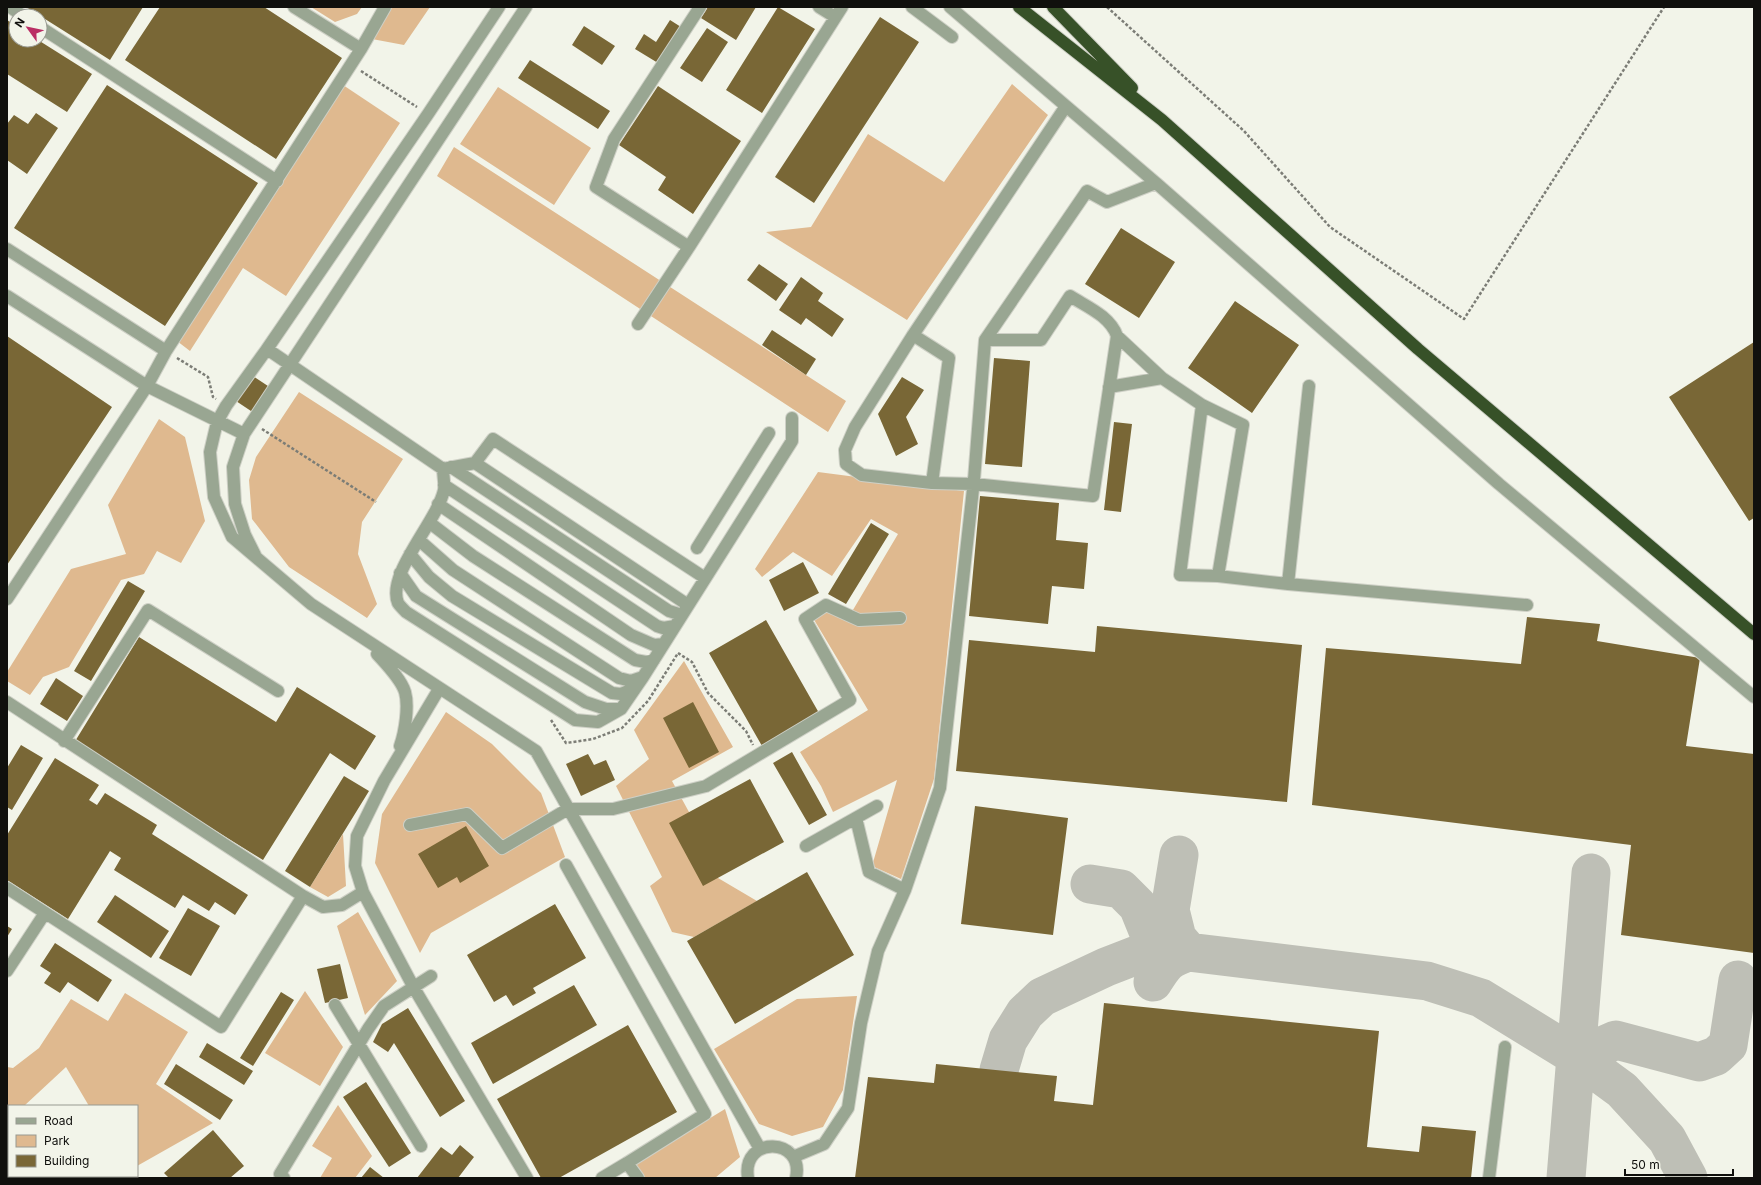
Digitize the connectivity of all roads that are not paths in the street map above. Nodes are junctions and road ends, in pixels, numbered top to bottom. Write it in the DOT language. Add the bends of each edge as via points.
graph roads {
  1 [pos="294,7"];
  2 [pos="385,7"];
  3 [pos="499,7"];
  4 [pos="526,7"];
  5 [pos="700,7"];
  6 [pos="819,7"];
  7 [pos="912,7"];
  8 [pos="950,7"];
  9 [pos="1019,7"];
  10 [pos="1053,7"];
  11 [pos="838,12"];
  12 [pos="48,32"];
  13 [pos="952,37"];
  14 [pos="361,49"];
  15 [pos="1066,106"];
  16 [pos="1162,120"];
  17 [pos="277,181"];
  18 [pos="1156,183"];
  19 [pos="689,247"];
  20 [pos="7,249"];
  21 [pos="7,296"];
  22 [pos="638,324"];
  23 [pos="913,335"];
  24 [pos="1117,336"];
  25 [pos="985,340"];
  26 [pos="267,349"];
  27 [pos="166,351"];
  28 [pos="290,366"];
  29 [pos="1162,378"];
  30 [pos="147,386"];
  31 [pos="1309,386"];
  32 [pos="1110,387"];
  33 [pos="1202,405"];
  34 [pos="792,418"];
  35 [pos="217,422"];
  36 [pos="769,433"];
  37 [pos="244,434"];
  38 [pos="475,462"];
  39 [pos="447,468"];
  40 [pos="932,483"];
  41 [pos="974,484"];
  42 [pos="444,485"];
  43 [pos="438,504"];
  44 [pos="430,523"];
  45 [pos="419,540"];
  46 [pos="697,548"];
  47 [pos="410,554"];
  48 [pos="257,560"];
  49 [pos="400,573"];
  50 [pos="1218,576"];
  51 [pos="705,578"];
  52 [pos="1288,584"];
  53 [pos="7,599"];
  54 [pos="1527,605"];
  55 [pos="685,610"];
  56 [pos="900,618"];
  57 [pos="675,626"];
  58 [pos="1754,634"];
  59 [pos="361,637"];
  60 [pos="664,644"];
  61 [pos="654,660"];
  62 [pos="643,677"];
  63 [pos="439,688"];
  64 [pos="636,688"];
  65 [pos="278,691"];
  66 [pos="1754,697"];
  67 [pos="7,702"];
  68 [pos="621,709"];
  69 [pos="64,741"];
  70 [pos="393,766"];
  71 [pos="877,806"];
  72 [pos="568,809"];
  73 [pos="856,818"];
  74 [pos="410,825"];
  75 [pos="806,846"];
  76 [pos="566,865"];
  77 [pos="7,888"];
  78 [pos="905,890"];
  79 [pos="363,892"];
  80 [pos="303,896"];
  81 [pos="45,913"];
  82 [pos="7,971"];
  83 [pos="431,976"];
  84 [pos="414,988"];
  85 [pos="335,1005"];
  86 [pos="359,1044"];
  87 [pos="1504,1047"];
  88 [pos="421,1146"];
  89 [pos="760,1149"];
  90 [pos="793,1158"];
  91 [pos="627,1163"];
  92 [pos="284,1178"];
  93 [pos="527,1178"];
  94 [pos="602,1178"];
  95 [pos="638,1178"];
  96 [pos="748,1178"];
  97 [pos="796,1178"];
  98 [pos="1489,1178"];
  1 -- 14 [label="street"];
  2 -- 14 [label="street"];
  3 -- 26 [label="street"];
  4 -- 28 [label="street"];
  5 -- 19 [label="street" via="614,139 596,187"];
  6 -- 11 [label="street"];
  7 -- 13 [label="street"];
  8 -- 15 [label="street"];
  9 -- 16 [label="highway"];
  10 -- 16 [label="highway"];
  11 -- 19 [label="street"];
  12 -- 17 [label="street"];
  14 -- 17 [label="street"];
  15 -- 18 [label="street"];
  15 -- 23 [label="street"];
  16 -- 58 [label="highway" via="1418,349"];
  17 -- 27 [label="street"];
  18 -- 25 [label="street" via="1107,202 1087,191"];
  18 -- 66 [label="street" via="1499,484"];
  19 -- 22 [label="street"];
  20 -- 27 [label="street"];
  21 -- 30 [label="street"];
  23 -- 40 [label="street" via="950,358"];
  23 -- 40 [label="street" via="855,427 845,450 846,464 862,475"];
  24 -- 25 [label="street" via="1113,326 1070,296 1041,340"];
  24 -- 29 [label="street"];
  24 -- 32 [label="street"];
  25 -- 41 [label="street"];
  26 -- 28 [label="street"];
  26 -- 35 [label="street"];
  27 -- 30 [label="street"];
  28 -- 37 [label="street"];
  28 -- 39 [label="street"];
  29 -- 32 [label="street"];
  29 -- 33 [label="street"];
  30 -- 35 [label="street"];
  30 -- 53 [label="street"];
  31 -- 52 [label="street"];
  32 -- 41 [label="street" via="1094,496"];
  33 -- 50 [label="street" via="1243,425"];
  33 -- 50 [label="street" via="1180,574"];
  34 -- 51 [label="street" via="792,441"];
  35 -- 37 [label="street"];
  35 -- 48 [label="street" via="210,452 214,497 232,537"];
  36 -- 46 [label="street"];
  37 -- 48 [label="street" via="233,467 236,504 245,535"];
  38 -- 39 [label="street"];
  38 -- 51 [label="street" via="493,440"];
  38 -- 55 [label="street"];
  39 -- 42 [label="street"];
  39 -- 55 [label="street" via="669,611"];
  40 -- 41 [label="street"];
  41 -- 78 [label="street" via="940,788"];
  42 -- 43 [label="street"];
  42 -- 57 [label="street" via="658,626"];
  43 -- 44 [label="street"];
  43 -- 60 [label="street" via="631,635 654,645"];
  44 -- 45 [label="street"];
  44 -- 61 [label="street" via="473,556 630,657 646,662"];
  45 -- 47 [label="street"];
  45 -- 62 [label="street" via="453,570 619,678 631,681"];
  47 -- 49 [label="street"];
  47 -- 64 [label="street" via="429,578 452,596 612,693 621,694"];
  48 -- 59 [label="street" via="311,604"];
  49 -- 68 [label="street" via="416,596 585,702 606,709"];
  49 -- 68 [label="street" via="398,603 406,612 575,720 598,722"];
  50 -- 52 [label="street"];
  51 -- 55 [label="street"];
  52 -- 54 [label="street"];
  55 -- 57 [label="street"];
  56 -- 72 [label="street" via="859,620 826,605 805,619 850,700 706,786 613,808"];
  57 -- 60 [label="street"];
  59 -- 63 [label="street"];
  59 -- 70 [label="street" via="389,666 405,692 404,736"];
  60 -- 61 [label="street"];
  61 -- 62 [label="street"];
  62 -- 64 [label="street"];
  63 -- 70 [label="street"];
  63 -- 72 [label="street" via="536,751"];
  64 -- 68 [label="street"];
  65 -- 69 [label="street" via="148,610"];
  67 -- 69 [label="street"];
  69 -- 80 [label="street"];
  70 -- 79 [label="street" via="357,836 355,866"];
  71 -- 73 [label="street"];
  72 -- 74 [label="street" via="502,848 467,814"];
  72 -- 89 [label="street"];
  73 -- 75 [label="street"];
  73 -- 78 [label="street" via="869,872"];
  76 -- 91 [label="street" via="705,1114"];
  77 -- 81 [label="street"];
  78 -- 90 [label="street" via="878,952 861,1023 848,1108 824,1144"];
  79 -- 80 [label="street" via="342,905 323,907"];
  79 -- 84 [label="street"];
  80 -- 81 [label="street" via="221,1027"];
  81 -- 82 [label="street"];
  83 -- 84 [label="street"];
  84 -- 86 [label="street" via="384,1006"];
  84 -- 93 [label="street"];
  85 -- 86 [label="street"];
  86 -- 88 [label="street"];
  86 -- 92 [label="street" via="280,1174"];
  87 -- 98 [label="street"];
  89 -- 90 [label="street" via="778,1147 787,1150"];
  89 -- 96 [label="street" via="748,1162"];
  90 -- 97 [label="street" via="797,1167"];
  91 -- 94 [label="street"];
  91 -- 95 [label="street"];
}
